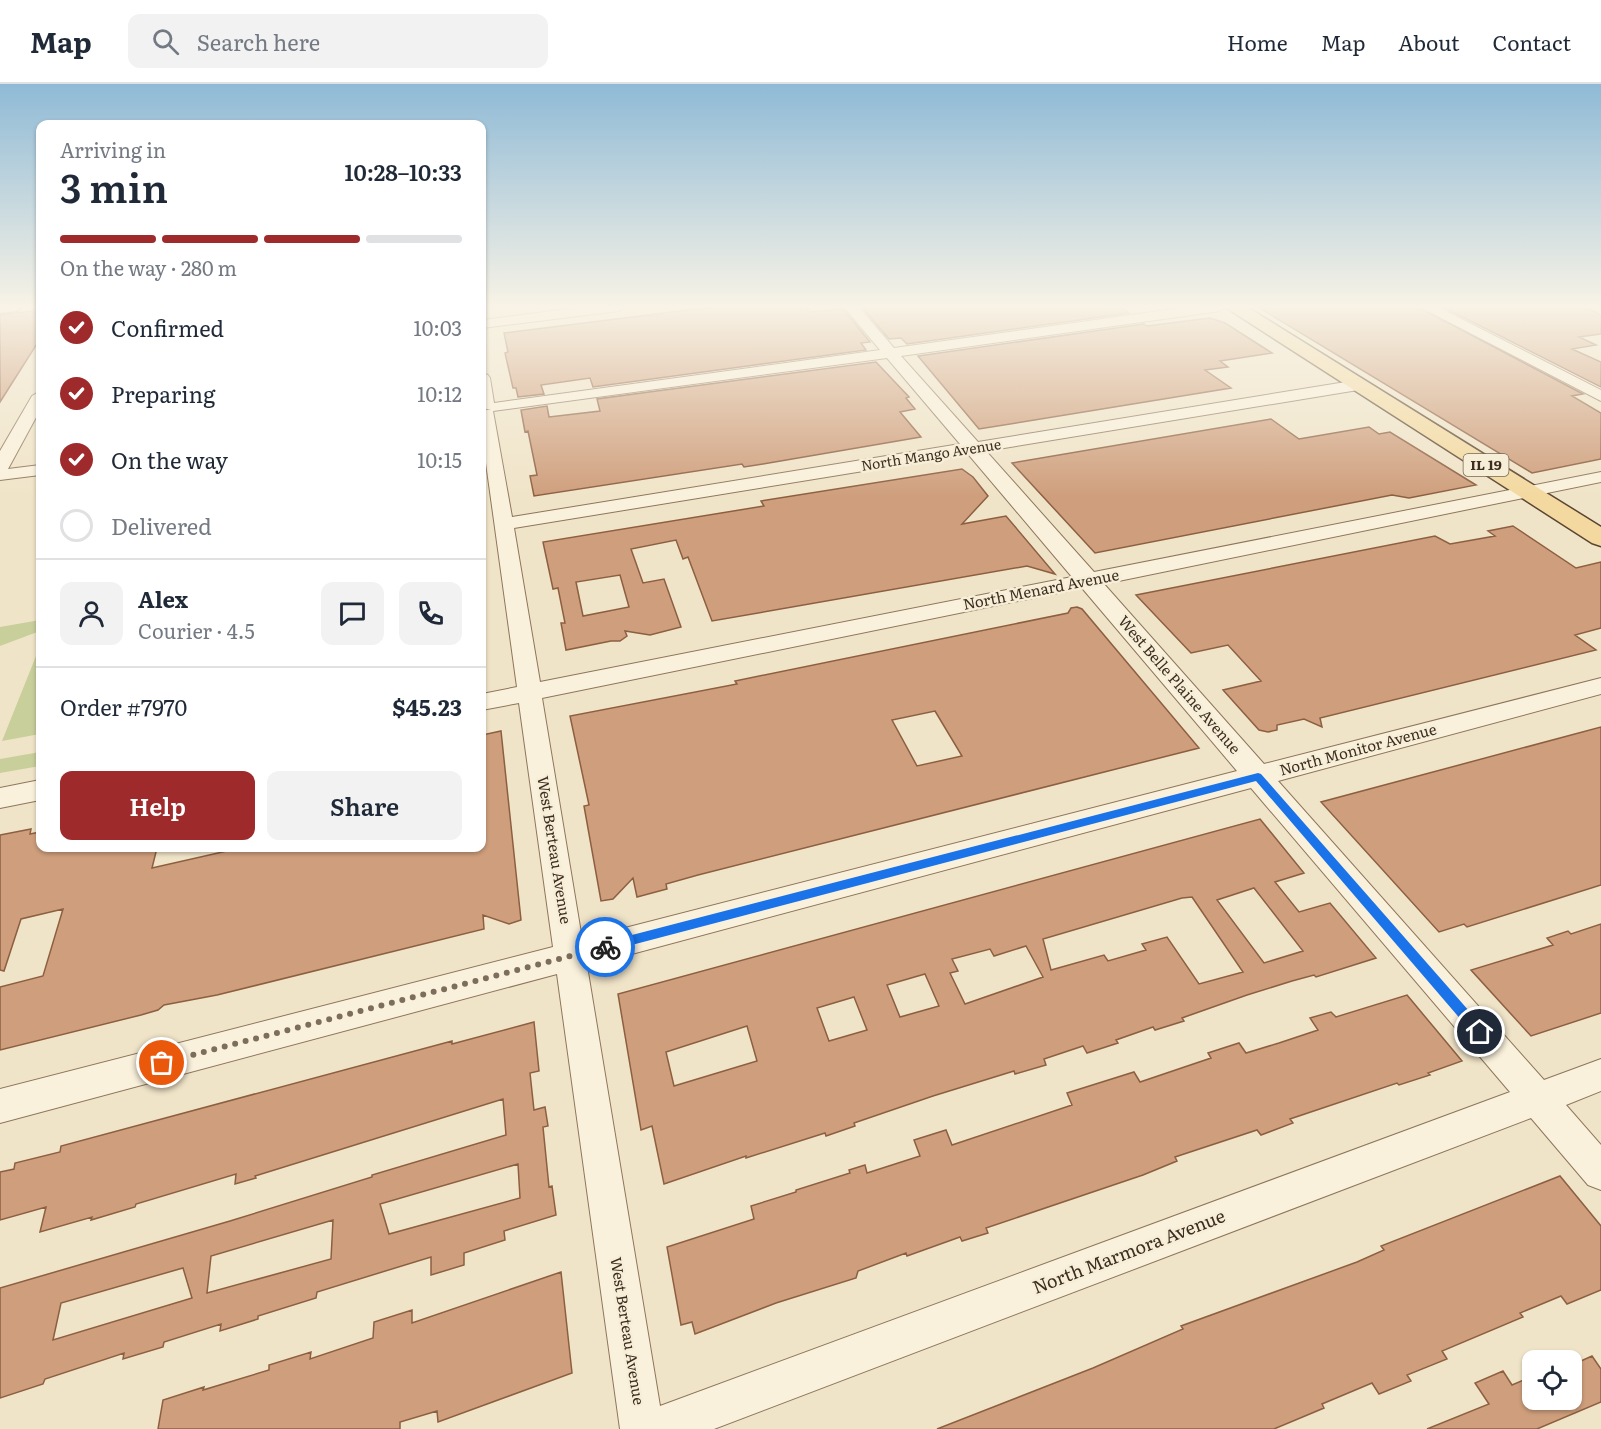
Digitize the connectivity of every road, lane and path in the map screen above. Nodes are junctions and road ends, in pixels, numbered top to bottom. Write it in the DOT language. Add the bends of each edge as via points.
graph roads {
  1 [pos="769,370"];
  2 [pos="905,370"];
  3 [pos="1334,370"];
  4 [pos="1550,370"];
  5 [pos="1358,385"];
  6 [pos="1601,396"];
  7 [pos="36,403"];
  8 [pos="486,409"];
  9 [pos="973,448"];
  10 [pos="0,467"];
  11 [pos="36,471"];
  12 [pos="0,476"];
  13 [pos="1601,477"];
  14 [pos="1528,492"];
  15 [pos="504,524"];
  16 [pos="1601,537"];
  17 [pos="1088,580"];
  18 [pos="1601,686"];
  19 [pos="530,692"];
  20 [pos="486,701"];
  21 [pos="1258,776"];
  22 [pos="36,791"];
  23 [pos="0,798"];
  24 [pos="570,956"];
  25 [pos="1601,1075"];
  26 [pos="1538,1098"];
  27 [pos="0,1106"];
  28 [pos="1601,1172"];
  29 [pos="642,1429"];
  30 [pos="657,1429"];
  1 -- 8 [label="street"];
  2 -- 9 [label="street, West Belle Plaine Avenue"];
  3 -- 5 [label="main road, IL 19"];
  4 -- 6 [label="street"];
  5 -- 9 [label="street, North Mango Avenue"];
  5 -- 14 [label="main road, IL 19"];
  7 -- 10 [label="street"];
  8 -- 15 [label="street, West Berteau Avenue"];
  9 -- 15 [label="street, North Mango Avenue"];
  9 -- 17 [label="street, West Belle Plaine Avenue"];
  11 -- 12 [label="street"];
  13 -- 14 [label="street, North Menard Avenue"];
  14 -- 16 [label="main road, IL 19"];
  14 -- 17 [label="street, North Menard Avenue"];
  15 -- 19 [label="street, West Berteau Avenue"];
  17 -- 19 [label="street, North Menard Avenue"];
  17 -- 21 [label="street, West Belle Plaine Avenue"];
  18 -- 21 [label="street, North Monitor Avenue"];
  19 -- 20 [label="street, North Menard Avenue"];
  19 -- 24 [label="street, West Berteau Avenue"];
  21 -- 24 [label="street, North Monitor Avenue"];
  21 -- 26 [label="street, West Belle Plaine Avenue"];
  22 -- 23 [label="street"];
  24 -- 27 [label="street, North Monitor Avenue"];
  24 -- 29 [label="street, West Berteau Avenue"];
  25 -- 26 [label="street, North Marmora Avenue"];
  26 -- 28 [label="street, West Belle Plaine Avenue"];
  26 -- 30 [label="street, North Marmora Avenue"];
}
